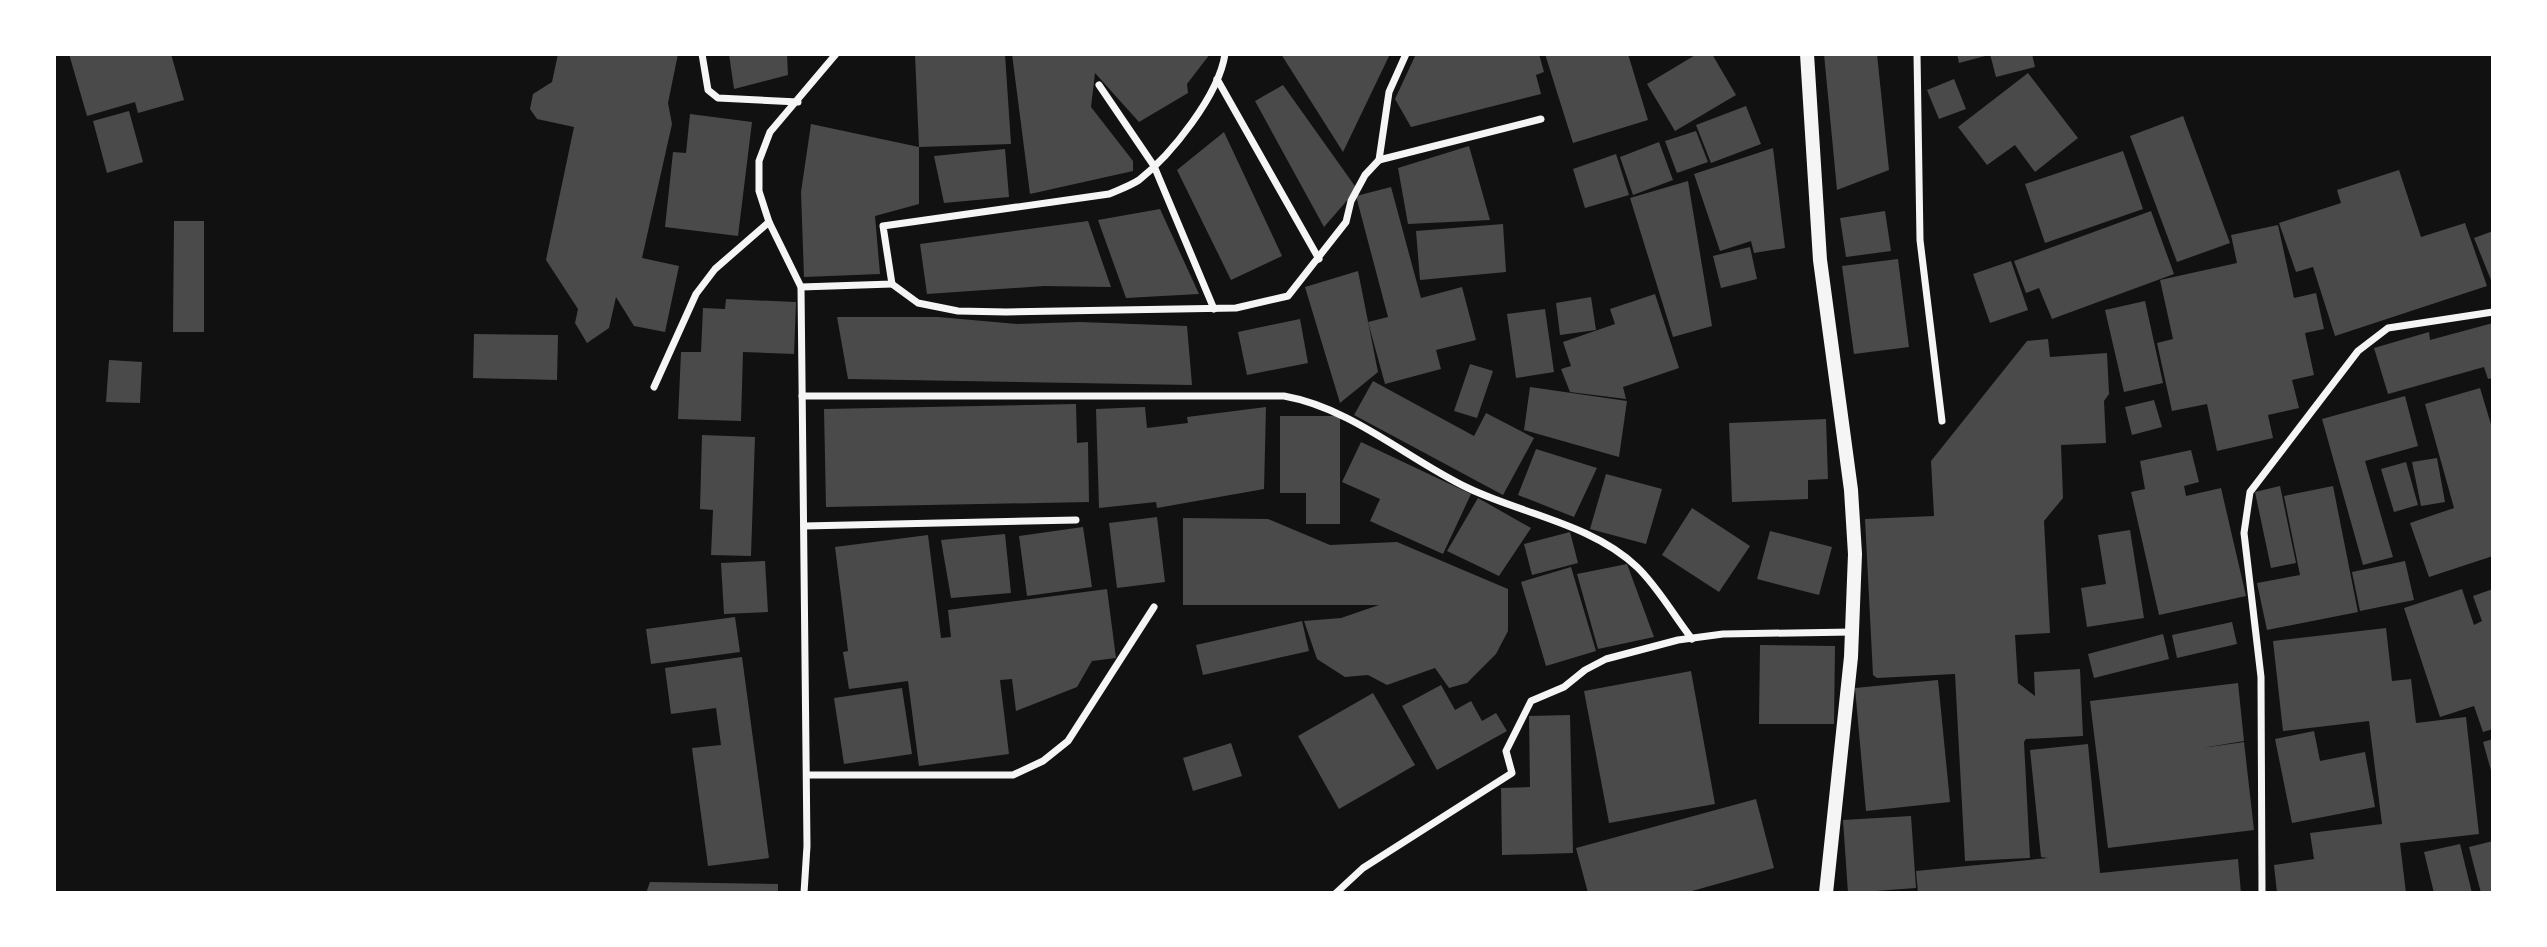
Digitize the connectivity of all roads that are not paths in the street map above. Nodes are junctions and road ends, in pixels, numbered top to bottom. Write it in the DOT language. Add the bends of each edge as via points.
graph roads {
  1 [pos="702,54"];
  2 [pos="836,54"];
  3 [pos="1225,54"];
  4 [pos="1406,54"];
  5 [pos="1807,54"];
  6 [pos="1917,54"];
  7 [pos="1217,79"];
  8 [pos="1099,85"];
  9 [pos="798,102"];
  10 [pos="1541,119"];
  11 [pos="1379,160"];
  12 [pos="1154,166"];
  13 [pos="769,222"];
  14 [pos="1319,259"];
  15 [pos="892,284"];
  16 [pos="801,287"];
  17 [pos="1214,309"];
  18 [pos="2493,312"];
  19 [pos="654,387"];
  20 [pos="802,396"];
  21 [pos="1942,421"];
  22 [pos="1076,520"];
  23 [pos="804,526"];
  24 [pos="1154,607"];
  25 [pos="1852,632"];
  26 [pos="1692,639"];
  27 [pos="807,775"];
  28 [pos="804,893"];
  29 [pos="1336,893"];
  30 [pos="1826,893"];
  31 [pos="2262,893"];
  1 -- 9 [label="street" via="708,90 718,98"];
  2 -- 9 [label="street"];
  3 -- 7 [label="street"];
  4 -- 11 [label="street" via="1389,92"];
  5 -- 25 [label="main road" via="1820,260 1856,554"];
  6 -- 21 [label="street" via="1920,240"];
  7 -- 12 [label="street" via="1207,101"];
  7 -- 14 [label="street"];
  8 -- 12 [label="street"];
  9 -- 13 [label="street" via="770,132 759,161 759,191"];
  10 -- 11 [label="street"];
  11 -- 14 [label="street" via="1365,175 1346,222"];
  12 -- 15 [label="street" via="1136,182 1109,194 883,226"];
  12 -- 17 [label="street"];
  13 -- 16 [label="street"];
  13 -- 19 [label="street" via="715,269 696,294"];
  14 -- 17 [label="street" via="1288,296"];
  15 -- 16 [label="street"];
  15 -- 17 [label="street" via="918,303 958,310"];
  16 -- 20 [label="street"];
  18 -- 31 [label="street" via="2388,328 2358,351 2250,492 2244,533 2261,677"];
  20 -- 23 [label="street"];
  20 -- 26 [label="street" via="1284,396 1314,401 1465,487 1583,533 1611,550 1636,566"];
  22 -- 23 [label="street"];
  23 -- 27 [label="street"];
  24 -- 27 [label="street" via="1068,741 1043,761 1013,775"];
  25 -- 26 [label="street" via="1723,634"];
  25 -- 30 [label="main road"];
  26 -- 29 [label="street" via="1606,659 1564,687 1531,701 1506,751 1512,773 1363,867"];
  27 -- 28 [label="street"];
}
